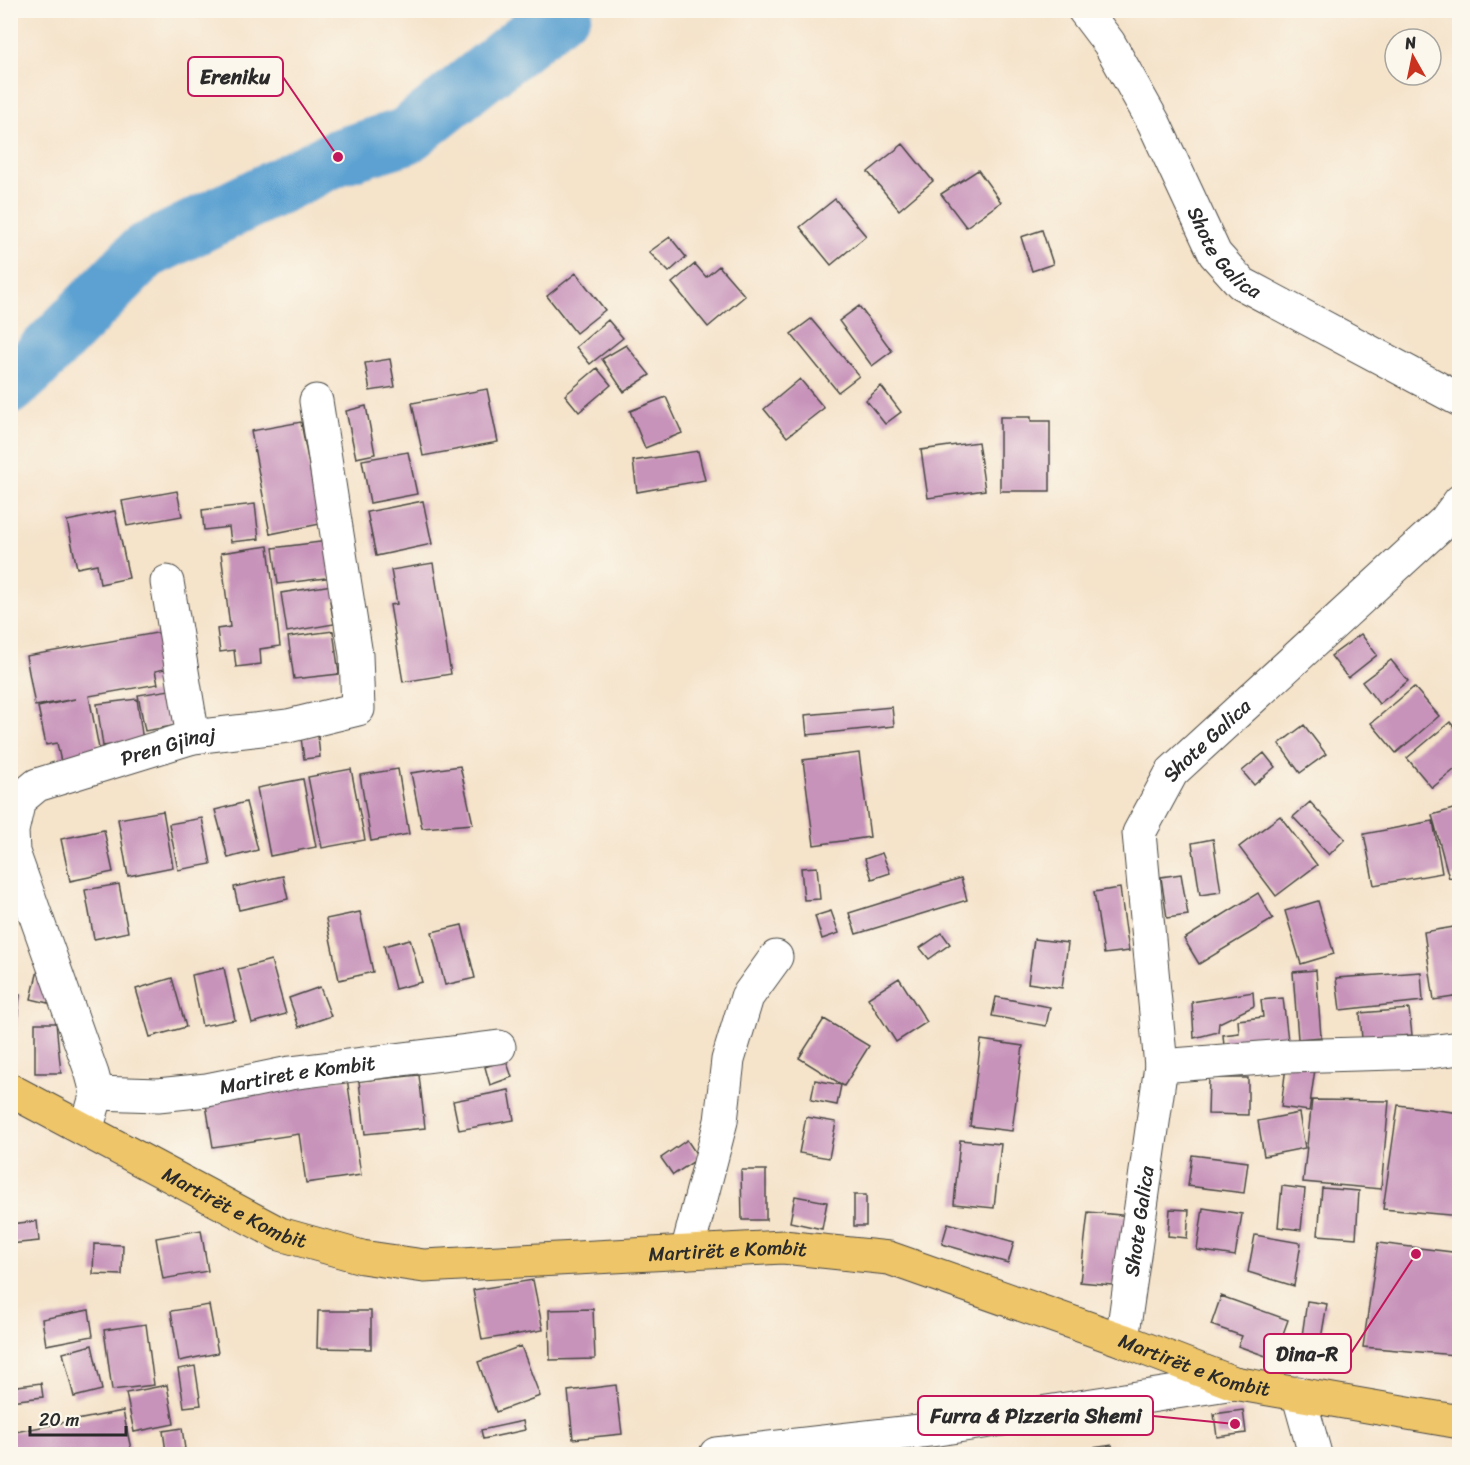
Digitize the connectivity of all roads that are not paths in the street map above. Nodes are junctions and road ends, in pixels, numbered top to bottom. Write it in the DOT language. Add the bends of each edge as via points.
graph roads {
  1 [pos="1084,10"];
  2 [pos="1460,400"];
  3 [pos="316,401"];
  4 [pos="1460,501"];
  5 [pos="167,582"];
  6 [pos="193,737"];
  7 [pos="11,830"];
  8 [pos="776,957"];
  9 [pos="499,1047"];
  10 [pos="1460,1048"];
  11 [pos="1161,1066"];
  12 [pos="10,1090"];
  13 [pos="97,1093"];
  14 [pos="86,1130"];
  15 [pos="687,1252"];
  16 [pos="1122,1340"];
  17 [pos="1234,1383"];
  18 [pos="1298,1393"];
  19 [pos="1460,1422"];
  20 [pos="941,1442"];
  21 [pos="716,1455"];
  22 [pos="1315,1455"];
  1 -- 2 [label="street, Shote Galica" via="1109,43 1154,123 1215,254 1241,283"];
  3 -- 6 [label="street, Pren Gjinaj" via="356,655 358,709 288,726"];
  4 -- 11 [label="street, Shote Galica" via="1445,521 1172,772 1139,833"];
  5 -- 6 [label="street"];
  6 -- 7 [label="street, Pren Gjinaj" via="37,785 19,800"];
  7 -- 13 [label="street, Pren Gjinaj" via="13,852"];
  8 -- 15 [label="street" via="747,997 728,1060 721,1122"];
  9 -- 13 [label="street, Martiret e Kombit" via="300,1072 207,1090 158,1095"];
  10 -- 11 [label="street"];
  11 -- 16 [label="street, Shote Galica"];
  12 -- 14 [label="main road, Martirët e Kombit"];
  13 -- 14 [label="street"];
  14 -- 15 [label="main road, Martirët e Kombit" via="280,1234 362,1257 424,1266"];
  15 -- 16 [label="main road, Martirët e Kombit" via="783,1247 889,1258"];
  16 -- 17 [label="main road, Martirët e Kombit"];
  17 -- 18 [label="main road, Martirët e Kombit"];
  17 -- 20 [label="street"];
  18 -- 19 [label="main road, Martirët e Kombit"];
  18 -- 22 [label="street"];
  20 -- 21 [label="street"];
}
